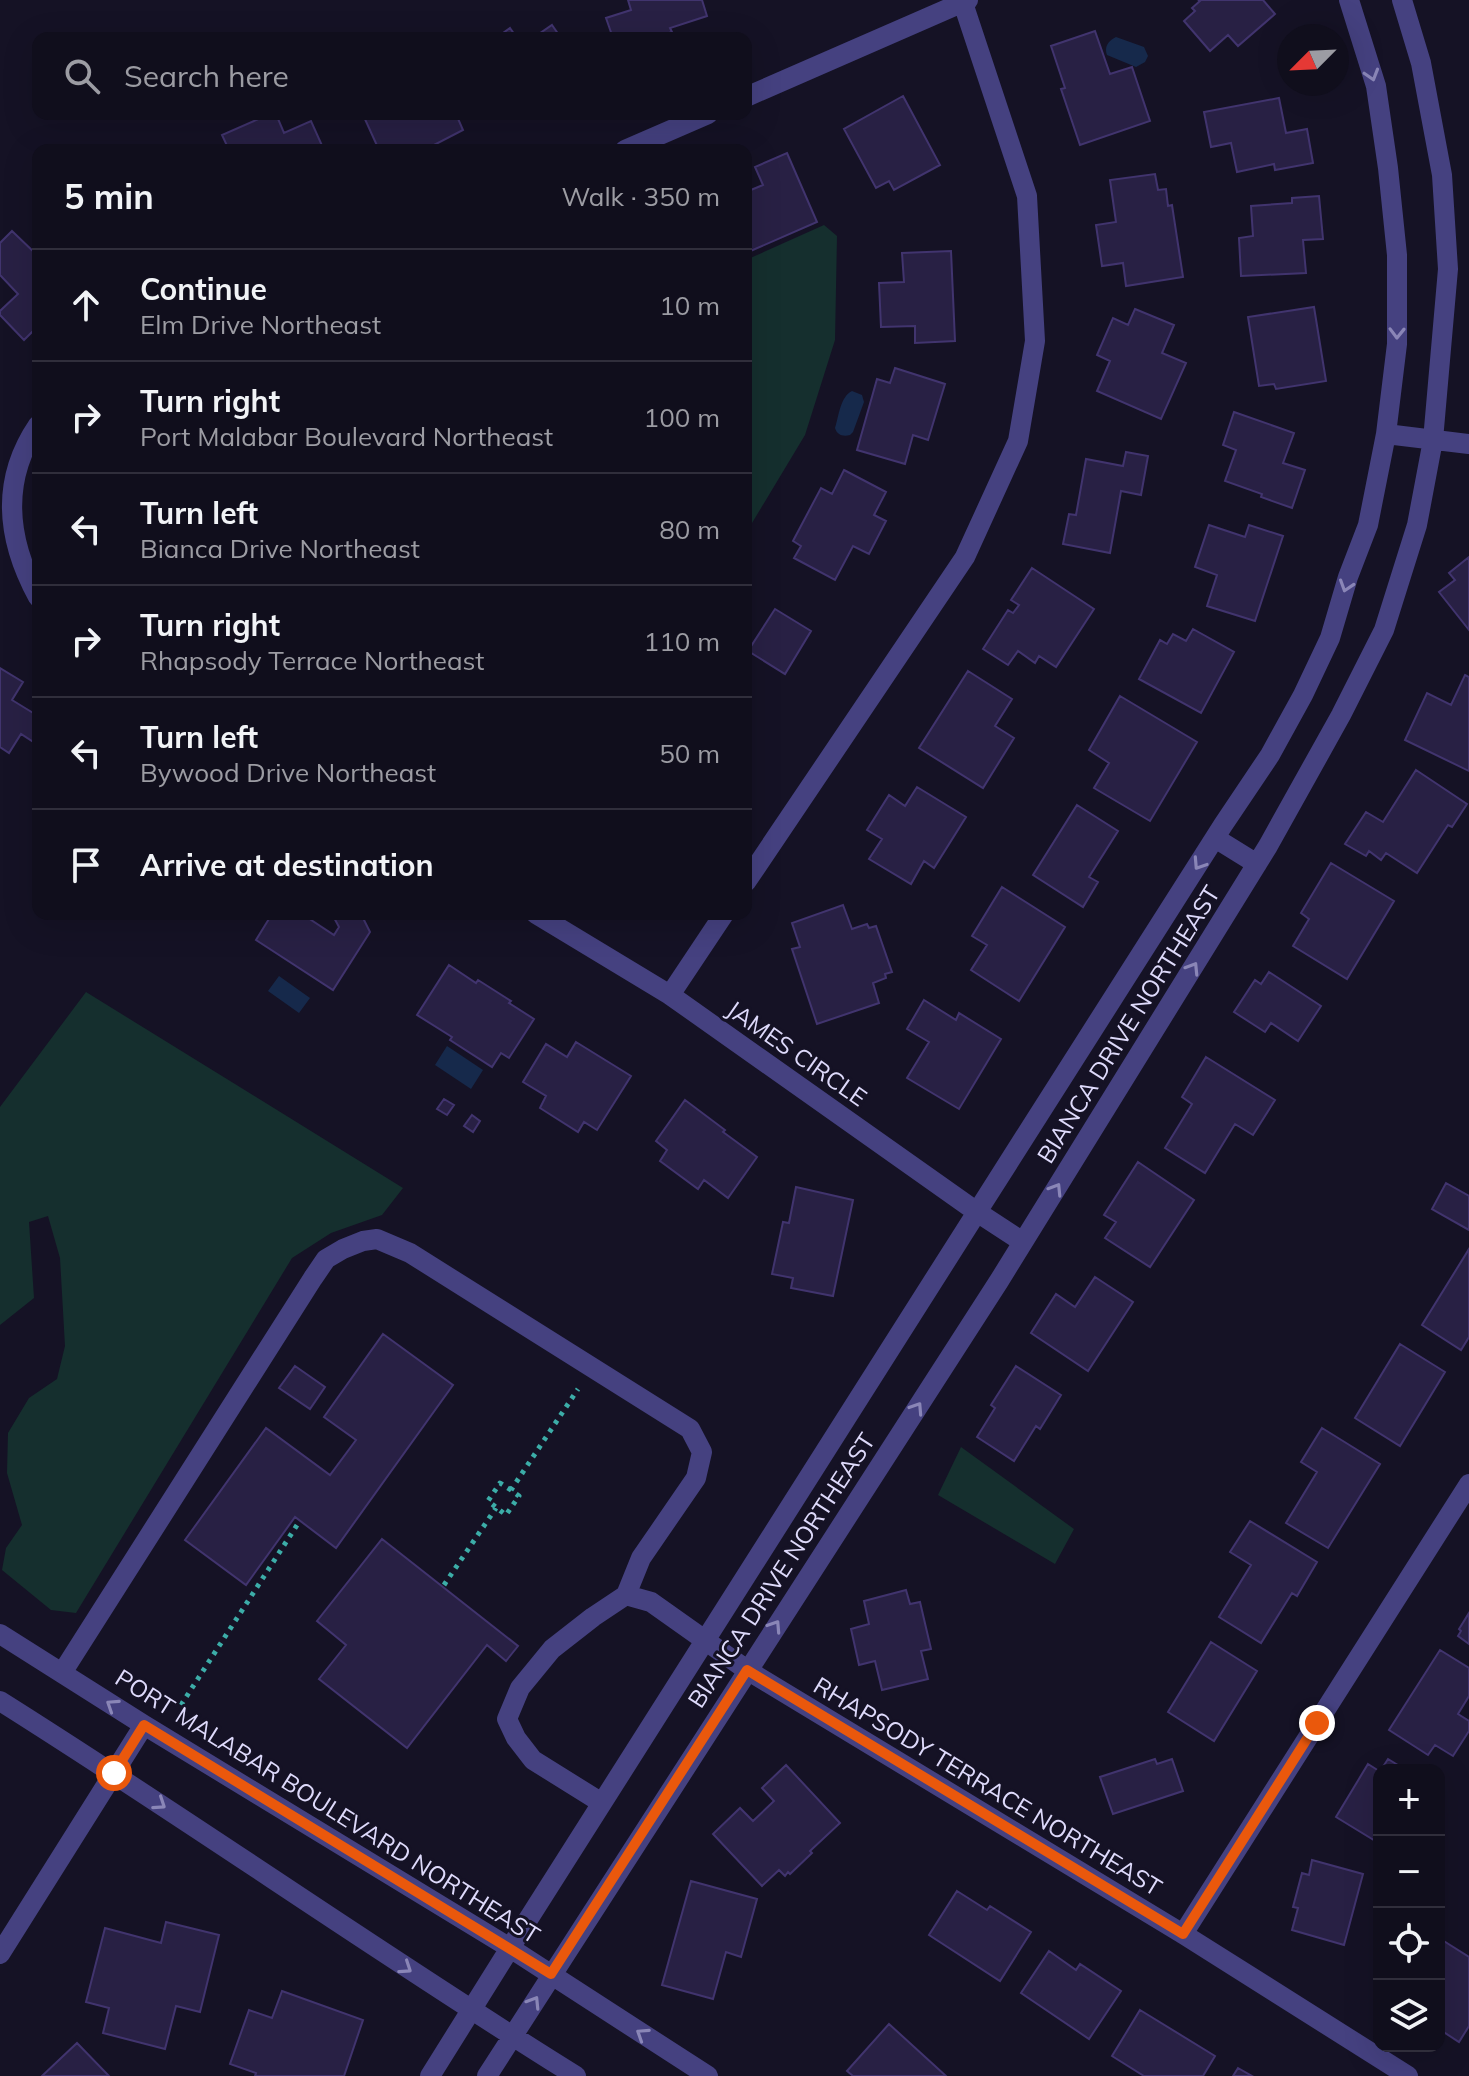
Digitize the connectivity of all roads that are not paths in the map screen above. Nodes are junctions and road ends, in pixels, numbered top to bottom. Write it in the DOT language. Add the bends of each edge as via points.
graph roads {
  1 [pos="1349,0"];
  2 [pos="1402,0"];
  3 [pos="966,1"];
  4 [pos="752,94"];
  5 [pos="694,120"];
  6 [pos="639,144"];
  7 [pos="32,434"];
  8 [pos="1386,434"];
  9 [pos="1433,440"];
  10 [pos="1469,444"];
  11 [pos="9,463"];
  12 [pos="9,551"];
  13 [pos="32,586"];
  14 [pos="1215,838"];
  15 [pos="1257,864"];
  16 [pos="752,873"];
  17 [pos="546,920"];
  18 [pos="720,920"];
  19 [pos="670,995"];
  20 [pos="977,1212"];
  21 [pos="1023,1242"];
  22 [pos="1469,1484"];
  23 [pos="626,1595"];
  24 [pos="0,1634"];
  25 [pos="706,1640"];
  26 [pos="747,1670"];
  27 [pos="62,1673"];
  28 [pos="0,1701"];
  29 [pos="144,1725"];
  30 [pos="114,1773"];
  31 [pos="602,1803"];
  32 [pos="1183,1934"];
  33 [pos="510,1948"];
  34 [pos="0,1954"];
  35 [pos="551,1974"];
  36 [pos="471,2011"];
  37 [pos="512,2036"];
  38 [pos="430,2076"];
  39 [pos="487,2076"];
  40 [pos="576,2076"];
  41 [pos="708,2076"];
  42 [pos="1408,2076"];
  1 -- 8 [label="street, BIANCA DRIVE NORTHEAST, one-way" via="1376,86 1397,255 1397,344"];
  2 -- 9 [label="street, BIANCA DRIVE NORTHEAST" via="1421,63 1442,175 1448,269"];
  3 -- 4 [label="street"];
  3 -- 16 [label="street" via="1027,196 1035,341 1018,441 965,557"];
  5 -- 6 [label="street"];
  7 -- 11 [label="street"];
  8 -- 9 [label="street"];
  8 -- 14 [label="street, BIANCA DRIVE NORTHEAST, one-way" via="1368,525 1330,638 1270,755"];
  9 -- 10 [label="street"];
  9 -- 15 [label="street, BIANCA DRIVE NORTHEAST" via="1417,525 1384,630"];
  11 -- 12 [label="street"];
  12 -- 13 [label="street"];
  14 -- 15 [label="street"];
  14 -- 20 [label="street, BIANCA DRIVE NORTHEAST, one-way"];
  21 -- 15 [label="street, BIANCA DRIVE NORTHEAST, one-way"];
  17 -- 19 [label="street, JAMES CIRCLE"];
  18 -- 19 [label="street"];
  19 -- 20 [label="street, JAMES CIRCLE"];
  20 -- 21 [label="street, JAMES CIRCLE"];
  20 -- 25 [label="street, BIANCA DRIVE NORTHEAST"];
  26 -- 21 [label="street, BIANCA DRIVE NORTHEAST, one-way"];
  22 -- 32 [label="street"];
  23 -- 25 [label="street, RHAPSODY TERRACE NORTHEAST" via="651,1602"];
  23 -- 27 [label="street" via="641,1558 696,1478 702,1452 690,1429 410,1253 377,1239 326,1259"];
  23 -- 31 [label="street" via="552,1649 520,1688 507,1719 533,1760"];
  24 -- 27 [label="street, PORT MALABAR BOULEVARD NORTHEAST"];
  25 -- 26 [label="street, RHAPSODY TERRACE NORTHEAST"];
  25 -- 31 [label="street, BIANCA DRIVE NORTHEAST"];
  26 -- 32 [label="street, RHAPSODY TERRACE NORTHEAST"];
  26 -- 35 [label="street, BIANCA DRIVE NORTHEAST"];
  29 -- 27 [label="street, PORT MALABAR BOULEVARD NORTHEAST, one-way"];
  28 -- 30 [label="street"];
  29 -- 30 [label="street"];
  29 -- 33 [label="street, PORT MALABAR BOULEVARD NORTHEAST"];
  30 -- 34 [label="street"];
  30 -- 36 [label="street, one-way"];
  31 -- 33 [label="street, BIANCA DRIVE NORTHEAST"];
  32 -- 42 [label="street, RHAPSODY TERRACE NORTHEAST"];
  33 -- 35 [label="street, PORT MALABAR BOULEVARD NORTHEAST"];
  33 -- 36 [label="street, BIANCA DRIVE NORTHEAST"];
  37 -- 35 [label="street, BIANCA DRIVE NORTHEAST, one-way"];
  41 -- 35 [label="street, PORT MALABAR BOULEVARD NORTHEAST, one-way"];
  36 -- 37 [label="street"];
  36 -- 38 [label="street, BIANCA DRIVE NORTHEAST"];
  37 -- 39 [label="street, BIANCA DRIVE NORTHEAST"];
  37 -- 40 [label="street"];
}
